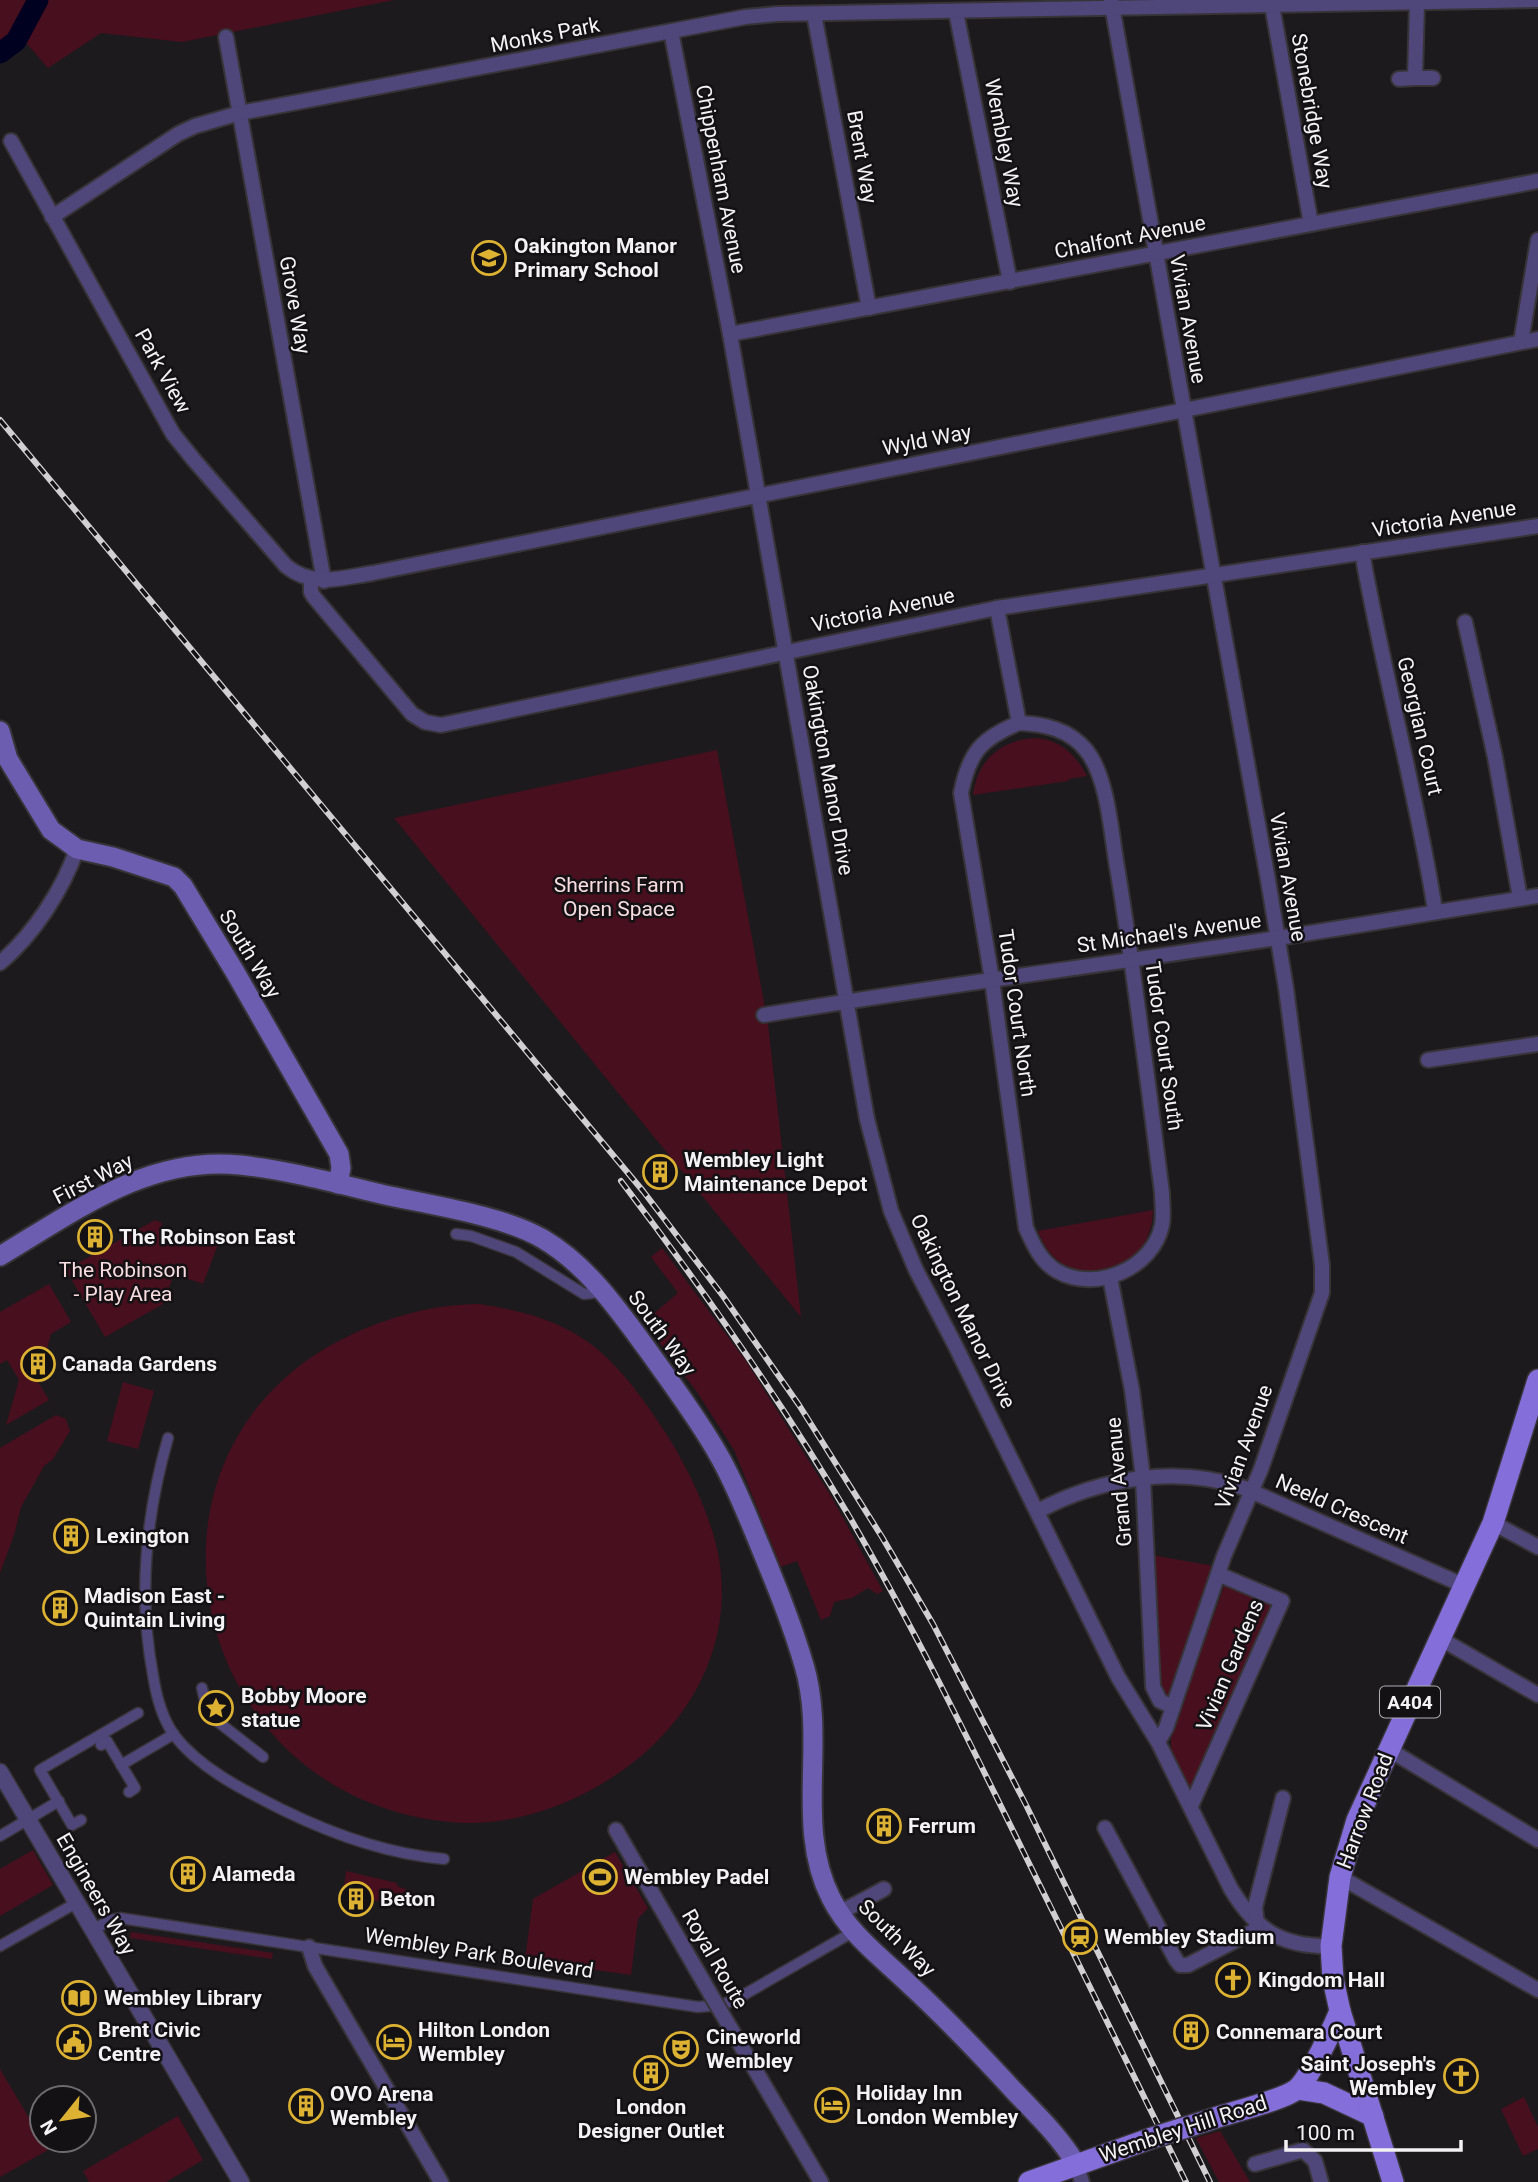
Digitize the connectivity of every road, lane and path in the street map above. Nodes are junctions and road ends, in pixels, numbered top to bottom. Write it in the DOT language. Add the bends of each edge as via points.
graph roads {
  1 [pos="1538,0"];
  2 [pos="1112,4"];
  3 [pos="1417,4"];
  4 [pos="1272,5"];
  5 [pos="956,12"];
  6 [pos="814,14"];
  7 [pos="671,32"];
  8 [pos="226,37"];
  9 [pos="1415,78"];
  10 [pos="1433,78"];
  11 [pos="1399,79"];
  12 [pos="240,113"];
  13 [pos="11,141"];
  14 [pos="1538,181"];
  15 [pos="52,217"];
  16 [pos="1311,224"];
  17 [pos="1538,240"];
  18 [pos="1155,254"];
  19 [pos="1010,282"];
  20 [pos="869,308"];
  21 [pos="730,334"];
  22 [pos="1538,339"];
  23 [pos="1521,342"];
  24 [pos="1183,411"];
  25 [pos="758,495"];
  26 [pos="1538,526"];
  27 [pos="1362,552"];
  28 [pos="1213,575"];
  29 [pos="317,580"];
  30 [pos="997,608"];
  31 [pos="1465,622"];
  32 [pos="785,653"];
  33 [pos="1019,723"];
  34 [pos="0,731"];
  35 [pos="77,849"];
  36 [pos="1538,896"];
  37 [pos="1520,898"];
  38 [pos="1435,910"];
  39 [pos="1277,938"];
  40 [pos="1130,959"];
  41 [pos="0,963"];
  42 [pos="992,979"];
  43 [pos="847,1001"];
  44 [pos="764,1015"];
  45 [pos="1538,1044"];
  46 [pos="1428,1059"];
  47 [pos="338,1184"];
  48 [pos="456,1234"];
  49 [pos="0,1256"];
  50 [pos="1110,1277"];
  51 [pos="599,1287"];
  52 [pos="1538,1380"];
  53 [pos="168,1438"];
  54 [pos="1143,1478"];
  55 [pos="1252,1492"];
  56 [pos="1038,1511"];
  57 [pos="1493,1523"];
  58 [pos="1538,1547"];
  59 [pos="1218,1574"];
  60 [pos="1465,1586"];
  61 [pos="1441,1639"];
  62 [pos="1153,1687"];
  63 [pos="202,1688"];
  64 [pos="1538,1695"];
  65 [pos="1172,1707"];
  66 [pos="138,1713"];
  67 [pos="208,1714"];
  68 [pos="1143,1717"];
  69 [pos="230,1733"];
  70 [pos="174,1734"];
  71 [pos="1158,1742"];
  72 [pos="1388,1749"];
  73 [pos="264,1757"];
  74 [pos="118,1767"];
  75 [pos="0,1772"];
  76 [pos="1283,1798"];
  77 [pos="1191,1806"];
  78 [pos="28,1820"];
  79 [pos="1105,1828"];
  80 [pos="616,1830"];
  81 [pos="0,1836"];
  82 [pos="1538,1840"];
  83 [pos="444,1860"];
  84 [pos="1340,1877"];
  85 [pos="884,1889"];
  86 [pos="69,1908"];
  87 [pos="839,1913"];
  88 [pos="1257,1925"];
  89 [pos="92,1930"];
  90 [pos="846,1936"];
  91 [pos="1331,1946"];
  92 [pos="0,1947"];
  93 [pos="309,1947"];
  94 [pos="1538,1990"];
  95 [pos="1340,2011"];
  96 [pos="1298,2089"];
  97 [pos="1373,2116"];
  98 [pos="1255,2164"];
  99 [pos="1079,2173"];
  100 [pos="241,2182"];
  101 [pos="441,2182"];
  102 [pos="821,2182"];
  103 [pos="1029,2182"];
  104 [pos="1321,2182"];
  105 [pos="1393,2182"];
  1 -- 3 [label="street, Monks Park"];
  2 -- 4 [label="street, Monks Park"];
  2 -- 5 [label="street, Monks Park"];
  2 -- 18 [label="street, Vivian Avenue"];
  3 -- 4 [label="street, Monks Park"];
  3 -- 9 [label="street"];
  4 -- 16 [label="street, Stonebridge Way"];
  5 -- 6 [label="street, Monks Park"];
  5 -- 19 [label="street, Wembley Way"];
  6 -- 7 [label="street, Monks Park" via="745,17"];
  6 -- 20 [label="street, Brent Way"];
  7 -- 12 [label="street, Monks Park"];
  7 -- 21 [label="street, Chippenham Avenue"];
  8 -- 12 [label="street, Grove Way"];
  9 -- 10 [label="street"];
  9 -- 11 [label="street"];
  12 -- 15 [label="street, Monks Park" via="178,134"];
  12 -- 29 [label="street, Grove Way"];
  13 -- 15 [label="street, Park View"];
  14 -- 16 [label="street, Chalfont Avenue"];
  15 -- 29 [label="street, Park View" via="179,442 292,571"];
  16 -- 18 [label="street, Chalfont Avenue"];
  17 -- 23 [label="street"];
  18 -- 19 [label="street, Chalfont Avenue"];
  18 -- 24 [label="street, Vivian Avenue"];
  19 -- 20 [label="street, Chalfont Avenue"];
  20 -- 21 [label="street, Chalfont Avenue"];
  21 -- 25 [label="street, Oakington Manor Drive"];
  22 -- 23 [label="street, Wyld Way"];
  23 -- 24 [label="street, Wyld Way"];
  24 -- 25 [label="street, Wyld Way"];
  24 -- 28 [label="street, Vivian Avenue"];
  25 -- 29 [label="street, Wyld Way"];
  25 -- 32 [label="street, Oakington Manor Drive"];
  26 -- 27 [label="street, Victoria Avenue"];
  27 -- 28 [label="street, Victoria Avenue"];
  27 -- 38 [label="street, Georgian Court"];
  28 -- 30 [label="street, Victoria Avenue"];
  28 -- 39 [label="street, Vivian Avenue"];
  29 -- 32 [label="street, Victoria Avenue" via="311,592 317,601 412,714 432,724"];
  30 -- 32 [label="street, Victoria Avenue"];
  30 -- 33 [label="street"];
  31 -- 37 [label="street"];
  32 -- 43 [label="street, Oakington Manor Drive"];
  33 -- 40 [label="street, Tudor Court South" via="1070,734 1097,769"];
  33 -- 42 [label="street, Tudor Court North" via="981,744 966,769 961,793"];
  34 -- 35 [label="main road, South Way" via="8,759 51,830"];
  35 -- 41 [label="street" via="68,874 40,918"];
  35 -- 47 [label="main road, South Way" via="174,877 183,886 339,1154"];
  36 -- 37 [label="street, St Michael's Avenue"];
  37 -- 38 [label="street, St Michael's Avenue"];
  38 -- 39 [label="street, St Michael's Avenue"];
  39 -- 40 [label="street, St Michael's Avenue"];
  39 -- 55 [label="street, Vivian Avenue" via="1322,1265 1322,1293"];
  40 -- 42 [label="street, St Michael's Avenue"];
  40 -- 50 [label="street, Tudor Court South" via="1162,1224 1140,1261"];
  42 -- 43 [label="street, St Michael's Avenue"];
  42 -- 50 [label="street, Tudor Court North" via="1026,1228 1034,1248 1057,1271 1089,1280"];
  43 -- 44 [label="street, St Michael's Avenue"];
  43 -- 56 [label="street, Oakington Manor Drive" via="867,1119 899,1230"];
  45 -- 46 [label="street"];
  47 -- 49 [label="main road, First Way" via="243,1165 171,1169 126,1184"];
  47 -- 51 [label="main road, South Way" via="525,1230 564,1254"];
  48 -- 51 [label="street" via="516,1252 584,1294"];
  50 -- 54 [label="street, Grand Avenue"];
  51 -- 87 [label="main road, South Way" via="720,1457 775,1583 809,1683 815,1745 813,1837 816,1860"];
  52 -- 57 [label="main road, Harrow Road / A404"];
  53 -- 70 [label="street" via="152,1506 145,1615 155,1685"];
  54 -- 55 [label="street, Neeld Crescent" via="1195,1478"];
  54 -- 56 [label="street, Neeld Crescent" via="1104,1484"];
  54 -- 62 [label="street, Grand Avenue"];
  55 -- 59 [label="street, Vivian Avenue"];
  55 -- 60 [label="street, Neeld Crescent"];
  56 -- 68 [label="street, Oakington Manor Drive" via="1118,1677"];
  57 -- 58 [label="street"];
  57 -- 60 [label="main road, Harrow Road / A404"];
  59 -- 65 [label="street, Vivian Avenue"];
  59 -- 77 [label="street, Vivian Gardens" via="1282,1601"];
  60 -- 61 [label="main road, Harrow Road / A404"];
  61 -- 64 [label="street"];
  61 -- 72 [label="main road, Harrow Road / A404"];
  62 -- 65 [label="street" via="1160,1701"];
  62 -- 68 [label="street, Grand Avenue"];
  63 -- 67 [label="street"];
  65 -- 71 [label="street, Vivian Avenue"];
  66 -- 78 [label="street" via="40,1770 62,1797"];
  67 -- 69 [label="street"];
  67 -- 73 [label="street"];
  68 -- 71 [label="street, Oakington Manor Drive"];
  70 -- 74 [label="street"];
  70 -- 83 [label="street" via="229,1781 301,1819 376,1847"];
  71 -- 77 [label="street, Oakington Manor Drive"];
  72 -- 82 [label="street"];
  72 -- 84 [label="main road, Harrow Road / A404" via="1357,1820"];
  75 -- 78 [label="street, Engineers Way"];
  76 -- 88 [label="street" via="1255,1907"];
  77 -- 88 [label="street, Oakington Manor Drive" via="1231,1889"];
  78 -- 81 [label="street"];
  78 -- 89 [label="street, Engineers Way"];
  79 -- 88 [label="street" via="1180,1965 1254,1931"];
  80 -- 102 [label="street, Royal Route, bridge"];
  84 -- 91 [label="main road, Harrow Road / A404"];
  84 -- 94 [label="street"];
  85 -- 87 [label="street"];
  86 -- 92 [label="street"];
  87 -- 99 [label="main road, South Way" via="1057,2136"];
  88 -- 91 [label="street, Oakington Manor Drive" via="1304,1945"];
  89 -- 93 [label="street, Wembley Park Boulevard" via="120,1918"];
  89 -- 100 [label="street, Engineers Way"];
  90 -- 93 [label="street, Wembley Park Boulevard" via="733,2001 698,2007"];
  91 -- 95 [label="main road, Harrow Road / A404"];
  93 -- 101 [label="street"];
  95 -- 96 [label="main road"];
  95 -- 97 [label="main road, Harrow Road / A404"];
  96 -- 97 [label="main road" via="1324,2093"];
  96 -- 99 [label="main road, Wembley Hill Road, bridge" via="1152,2138"];
  97 -- 105 [label="main road, A404"];
  98 -- 104 [label="street" via="1303,2150 1315,2161"];
  99 -- 103 [label="main road, Wembley Hill Road"];
}
